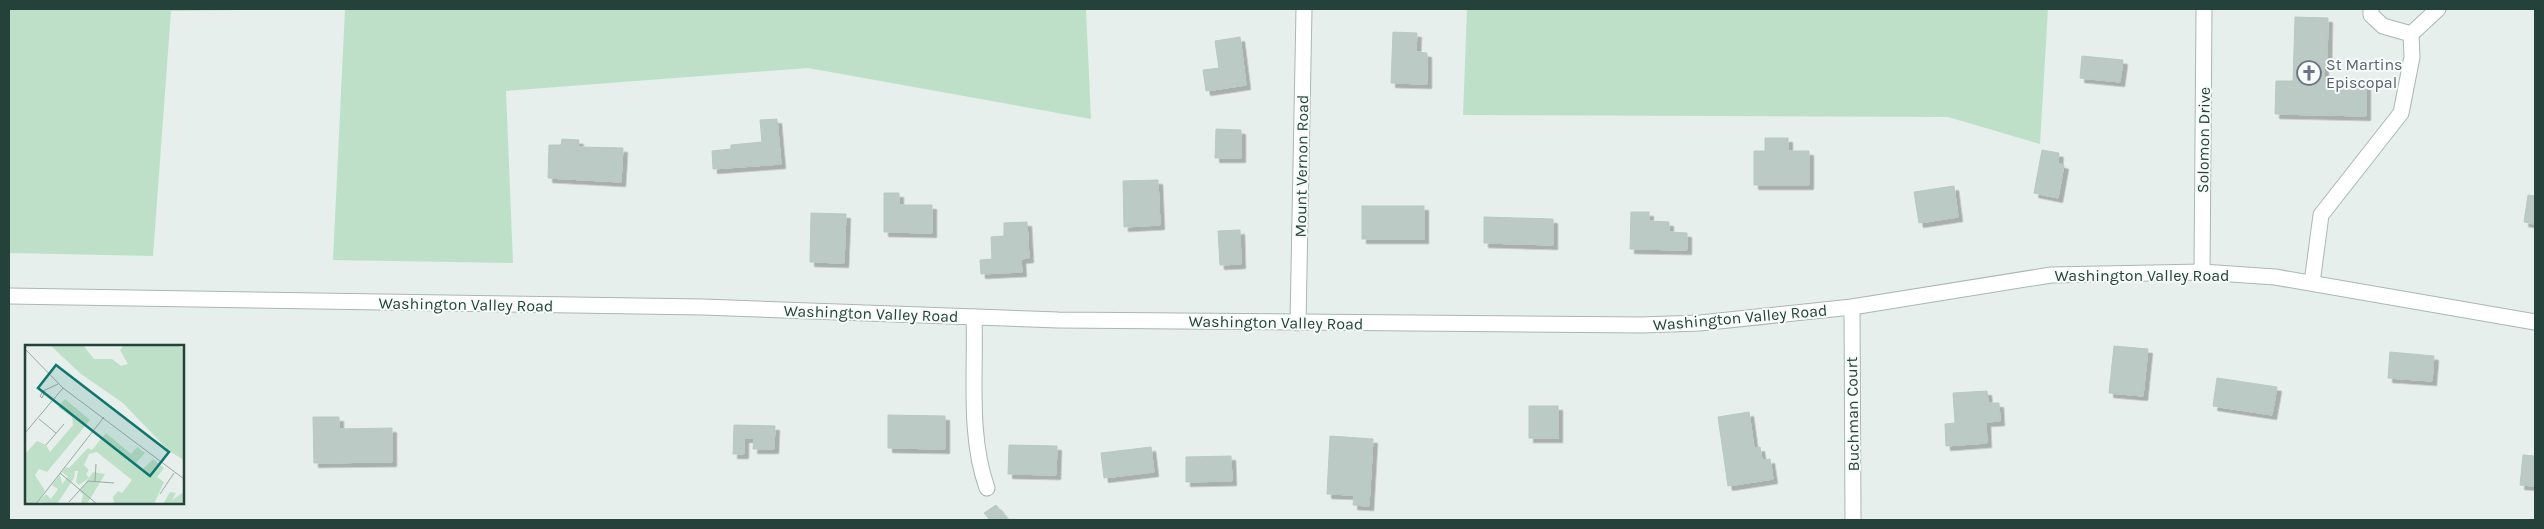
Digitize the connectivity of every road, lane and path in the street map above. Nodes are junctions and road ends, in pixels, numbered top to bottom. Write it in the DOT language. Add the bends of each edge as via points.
graph roads {
  1 [pos="1304,9"];
  2 [pos="2204,9"];
  3 [pos="2371,9"];
  4 [pos="2438,9"];
  5 [pos="2411,34"];
  6 [pos="2202,272"];
  7 [pos="2312,283"];
  8 [pos="9,296"];
  9 [pos="1852,307"];
  10 [pos="974,317"];
  11 [pos="2535,322"];
  12 [pos="1298,323"];
  13 [pos="987,488"];
  14 [pos="1854,520"];
  1 -- 12 [label="street, Mount Vernon Road"];
  2 -- 6 [label="street, Solomon Drive"];
  3 -- 5 [label="street" via="2371,15 2383,26"];
  4 -- 5 [label="street"];
  5 -- 7 [label="street" via="2412,57 2401,113 2321,215"];
  6 -- 7 [label="street, Washington Valley Road"];
  6 -- 9 [label="street, Washington Valley Road" via="2051,275"];
  7 -- 11 [label="street, Washington Valley Road"];
  8 -- 10 [label="street, Washington Valley Road" via="703,307"];
  9 -- 12 [label="street, Washington Valley Road" via="1700,323 1642,325"];
  9 -- 14 [label="street, Buchman Court"];
  10 -- 12 [label="street, Washington Valley Road"];
  10 -- 13 [label="street" via="976,436"];
}
